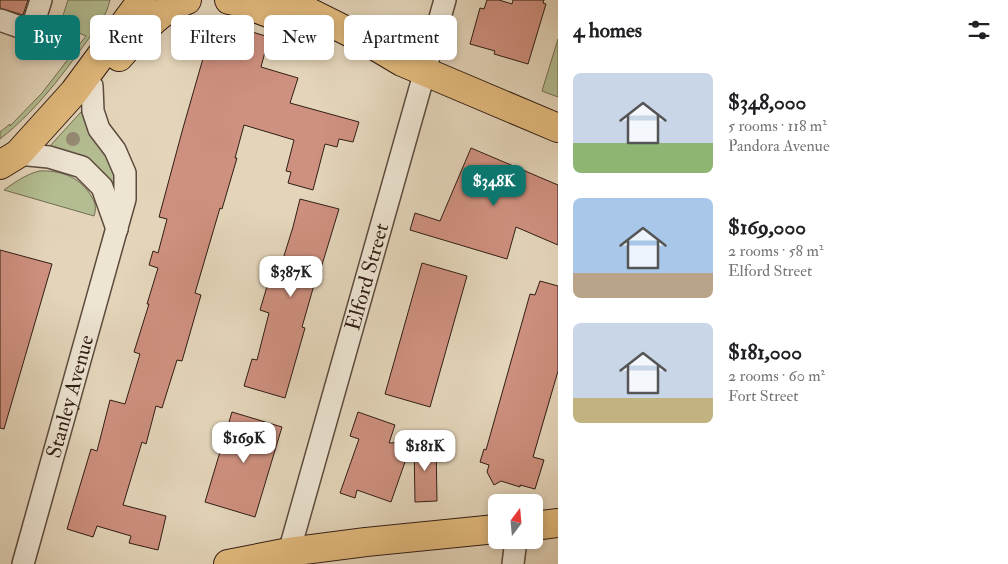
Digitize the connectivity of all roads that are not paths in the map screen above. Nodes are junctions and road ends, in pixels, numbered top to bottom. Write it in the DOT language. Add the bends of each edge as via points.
graph roads {
  1 [pos="41,0"];
  2 [pos="121,0"];
  3 [pos="142,0"];
  4 [pos="186,0"];
  5 [pos="229,0"];
  6 [pos="280,0"];
  7 [pos="445,0"];
  8 [pos="118,15"];
  9 [pos="131,15"];
  10 [pos="0,20"];
  11 [pos="98,60"];
  12 [pos="413,67"];
  13 [pos="92,86"];
  14 [pos="558,128"];
  15 [pos="17,153"];
  16 [pos="117,229"];
  17 [pos="558,523"];
  18 [pos="543,525"];
  19 [pos="488,530"];
  20 [pos="515,549"];
  21 [pos="289,552"];
  22 [pos="23,564"];
  23 [pos="228,564"];
  24 [pos="513,564"];
  1 -- 10 [label="street" via="31,31"];
  2 -- 8 [label="main road"];
  3 -- 9 [label="main road"];
  4 -- 13 [label="main road" via="152,22"];
  5 -- 12 [label="main road"];
  6 -- 12 [label="main road" via="365,40"];
  7 -- 12 [label="street, Elford Street"];
  11 -- 15 [label="main road" via="74,92"];
  12 -- 14 [label="main road"];
  12 -- 21 [label="street, Elford Street"];
  13 -- 15 [label="main road"];
  13 -- 16 [label="street, Stanley Avenue" via="92,111 125,173 126,199"];
  15 -- 16 [label="street" via="48,157 82,168 102,187"];
  16 -- 22 [label="street, Stanley Avenue"];
  17 -- 18 [label="main road"];
  19 -- 21 [label="main road"];
  20 -- 24 [label="street"];
  21 -- 23 [label="main road"];
}
